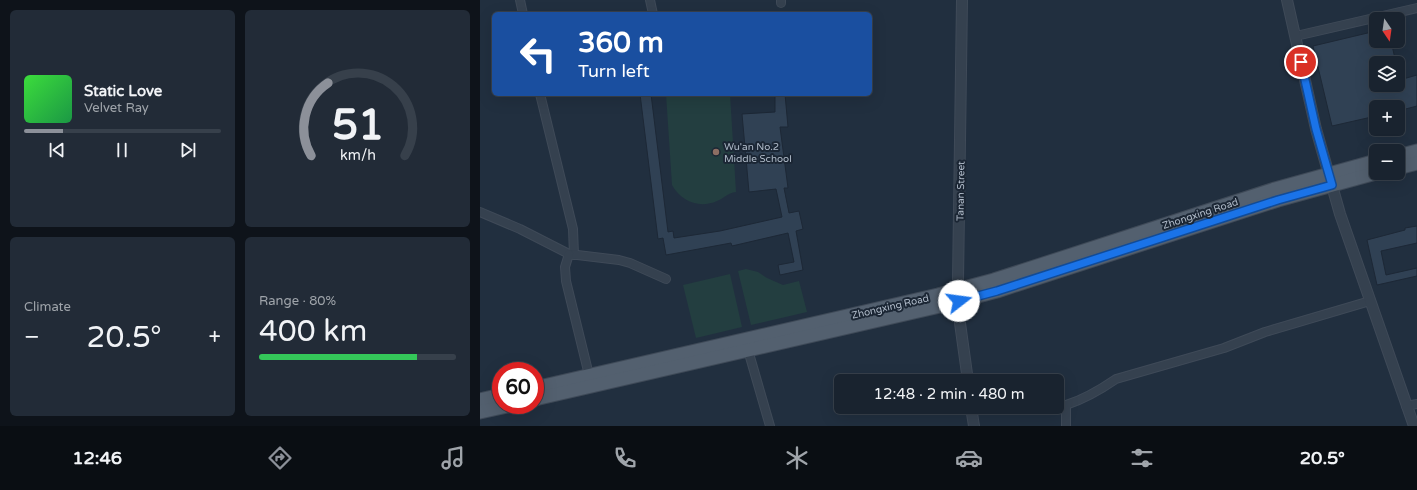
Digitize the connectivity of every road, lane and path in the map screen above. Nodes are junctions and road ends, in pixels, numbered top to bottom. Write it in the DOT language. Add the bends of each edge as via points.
graph roads {
  1 [pos="520,0"];
  2 [pos="650,0"];
  3 [pos="962,0"];
  4 [pos="1287,0"];
  5 [pos="1417,8"];
  6 [pos="523,12"];
  7 [pos="653,12"];
  8 [pos="1296,36"];
  9 [pos="540,96"];
  10 [pos="1417,152"];
  11 [pos="1405,155"];
  12 [pos="1417,163"];
  13 [pos="1369,164"];
  14 [pos="1405,166"];
  15 [pos="1369,174"];
  16 [pos="1330,179"];
  17 [pos="480,212"];
  18 [pos="572,255"];
  19 [pos="666,279"];
  20 [pos="959,295"];
  21 [pos="1370,301"];
  22 [pos="748,350"];
  23 [pos="967,374"];
  24 [pos="589,375"];
  25 [pos="544,386"];
  26 [pos="492,398"];
  27 [pos="544,398"];
  28 [pos="480,400"];
  29 [pos="1417,404"];
  30 [pos="1406,406"];
  31 [pos="492,409"];
  32 [pos="480,412"];
  33 [pos="972,414"];
  34 [pos="770,426"];
  35 [pos="974,426"];
  36 [pos="1066,426"];
  37 [pos="1414,426"];
  1 -- 6 [label="street"];
  2 -- 7 [label="street"];
  3 -- 20 [label="street, Tanan Street"];
  4 -- 8 [label="street"];
  5 -- 8 [label="street"];
  8 -- 16 [label="street" via="1316,129"];
  9 -- 18 [label="street" via="573,229"];
  10 -- 11 [label="main road"];
  12 -- 14 [label="main road"];
  13 -- 16 [label="main road, Zhongxing Road"];
  15 -- 16 [label="main road, Zhongxing Road"];
  16 -- 20 [label="main road, Zhongxing Road" via="1278,200 997,291"];
  16 -- 21 [label="street"];
  17 -- 18 [label="street" via="520,228"];
  18 -- 19 [label="street" via="619,260"];
  18 -- 24 [label="street" via="565,268 566,281"];
  20 -- 22 [label="main road, Zhongxing Road"];
  20 -- 23 [label="street, Tanan Street"];
  20 -- 24 [label="main road, Zhongxing Road"];
  21 -- 30 [label="street"];
  21 -- 36 [label="street" via="1265,332 1224,348 1116,379 1084,399 1066,405"];
  22 -- 27 [label="main road, Zhongxing Road"];
  22 -- 34 [label="street"];
  24 -- 25 [label="main road, Zhongxing Road"];
  26 -- 28 [label="main road"];
  29 -- 30 [label="street"];
  30 -- 37 [label="street"];
  31 -- 32 [label="main road"];
  33 -- 35 [label="street"];
}
